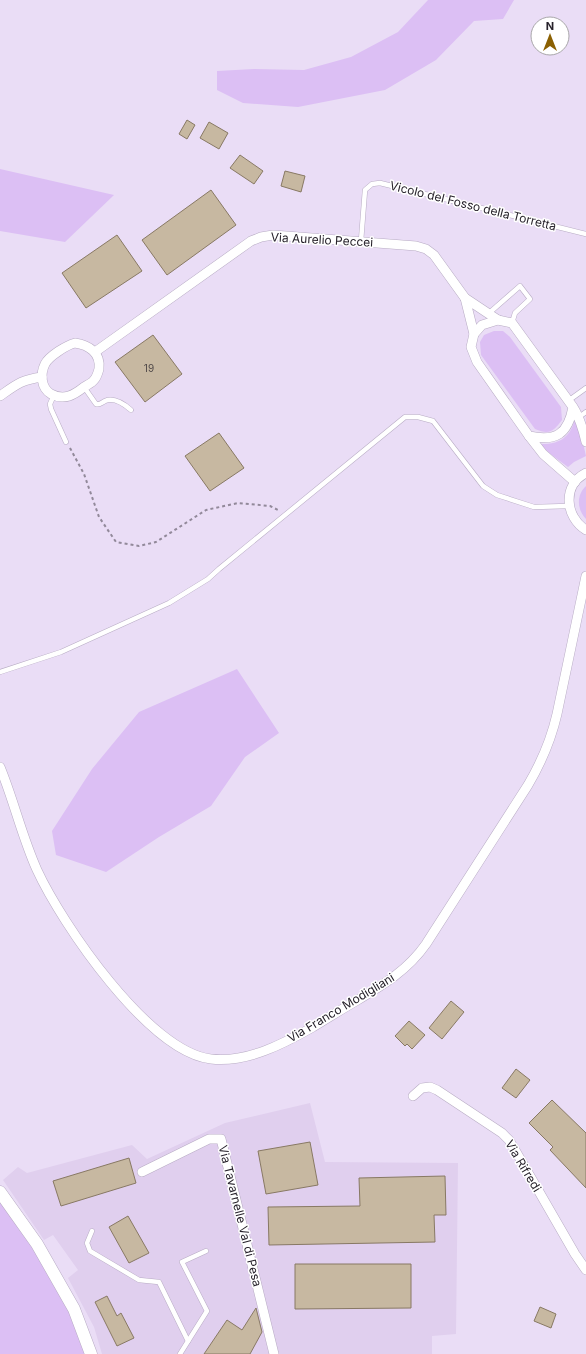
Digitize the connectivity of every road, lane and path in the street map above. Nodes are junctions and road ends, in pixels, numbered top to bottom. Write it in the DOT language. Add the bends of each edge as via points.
graph roads {
  1 [pos="586,234"];
  2 [pos="361,242"];
  3 [pos="464,298"];
  4 [pos="488,314"];
  5 [pos="498,320"];
  6 [pos="512,323"];
  7 [pos="474,334"];
  8 [pos="95,352"];
  9 [pos="42,377"];
  10 [pos="84,387"];
  11 [pos="586,388"];
  12 [pos="54,395"];
  13 [pos="0,396"];
  14 [pos="571,404"];
  15 [pos="131,410"];
  16 [pos="583,415"];
  17 [pos="529,436"];
  18 [pos="66,442"];
  19 [pos="586,442"];
  20 [pos="586,473"];
  21 [pos="575,482"];
  22 [pos="568,506"];
  23 [pos="287,514"];
  24 [pos="586,530"];
  25 [pos="586,576"];
  26 [pos="0,672"];
  27 [pos="0,767"];
  28 [pos="413,1096"];
  29 [pos="142,1172"];
  30 [pos="0,1192"];
  31 [pos="92,1230"];
  32 [pos="206,1251"];
  33 [pos="586,1270"];
  34 [pos="188,1341"];
  35 [pos="91,1354"];
  36 [pos="180,1354"];
  37 [pos="274,1354"];
  1 -- 2 [label="lane, Vicolo del Fosso della Torretta" via="380,183 372,184 365,190"];
  2 -- 3 [label="street, Via Aurelio Peccei" via="426,249 434,255"];
  2 -- 8 [label="street, Via Aurelio Peccei" via="273,235 256,239"];
  3 -- 4 [label="street, Via Aurelio Peccei"];
  3 -- 7 [label="street, Via Aurelio Peccei"];
  4 -- 5 [label="street, Via Aurelio Peccei"];
  4 -- 6 [label="lane" via="520,286 530,299 515,313"];
  5 -- 6 [label="street"];
  5 -- 7 [label="street" via="482,324"];
  6 -- 14 [label="street"];
  7 -- 17 [label="street, Via Aurelio Peccei" via="471,347 477,362"];
  8 -- 9 [label="street" via="82,344 70,345 45,363"];
  8 -- 10 [label="street" via="98,358 98,373 94,380"];
  9 -- 12 [label="street" via="45,387"];
  9 -- 13 [label="street" via="20,382"];
  10 -- 12 [label="street" via="73,396"];
  10 -- 15 [label="lane" via="96,404 114,400"];
  11 -- 14 [label="lane"];
  12 -- 18 [label="lane" via="50,404 51,409"];
  14 -- 16 [label="street"];
  14 -- 17 [label="street" via="567,426 560,434 550,438"];
  16 -- 19 [label="street"];
  17 -- 21 [label="street, Via Aurelio Peccei" via="543,454"];
  18 -- 23 [label="path" via="84,474 99,517 116,542 138,546 156,542 206,510 238,503 270,506"];
  20 -- 21 [label="street"];
  21 -- 22 [label="street"];
  22 -- 23 [label="lane" via="534,507 497,495 483,486 433,421 406,417"];
  22 -- 24 [label="street" via="576,523"];
  23 -- 26 [label="lane" via="208,579 169,604 61,652"];
  25 -- 27 [label="street, Via Franco Modigliani" via="557,714 544,756 528,786 426,944 408,966 380,987 304,1032 256,1053 219,1059 192,1054 162,1035 125,1000 81,943 45,885 29,850"];
  28 -- 33 [label="street, Via Rifredi" via="426,1087 437,1090 506,1136"];
  29 -- 37 [label="street, Via Tavarnelle Val di Pesa" via="210,1139 221,1139"];
  30 -- 35 [label="street" via="38,1244 71,1303"];
  31 -- 34 [label="lane" via="87,1243 90,1251 139,1280 159,1282"];
  32 -- 34 [label="lane" via="182,1262 207,1311"];
  34 -- 36 [label="lane"];
}
